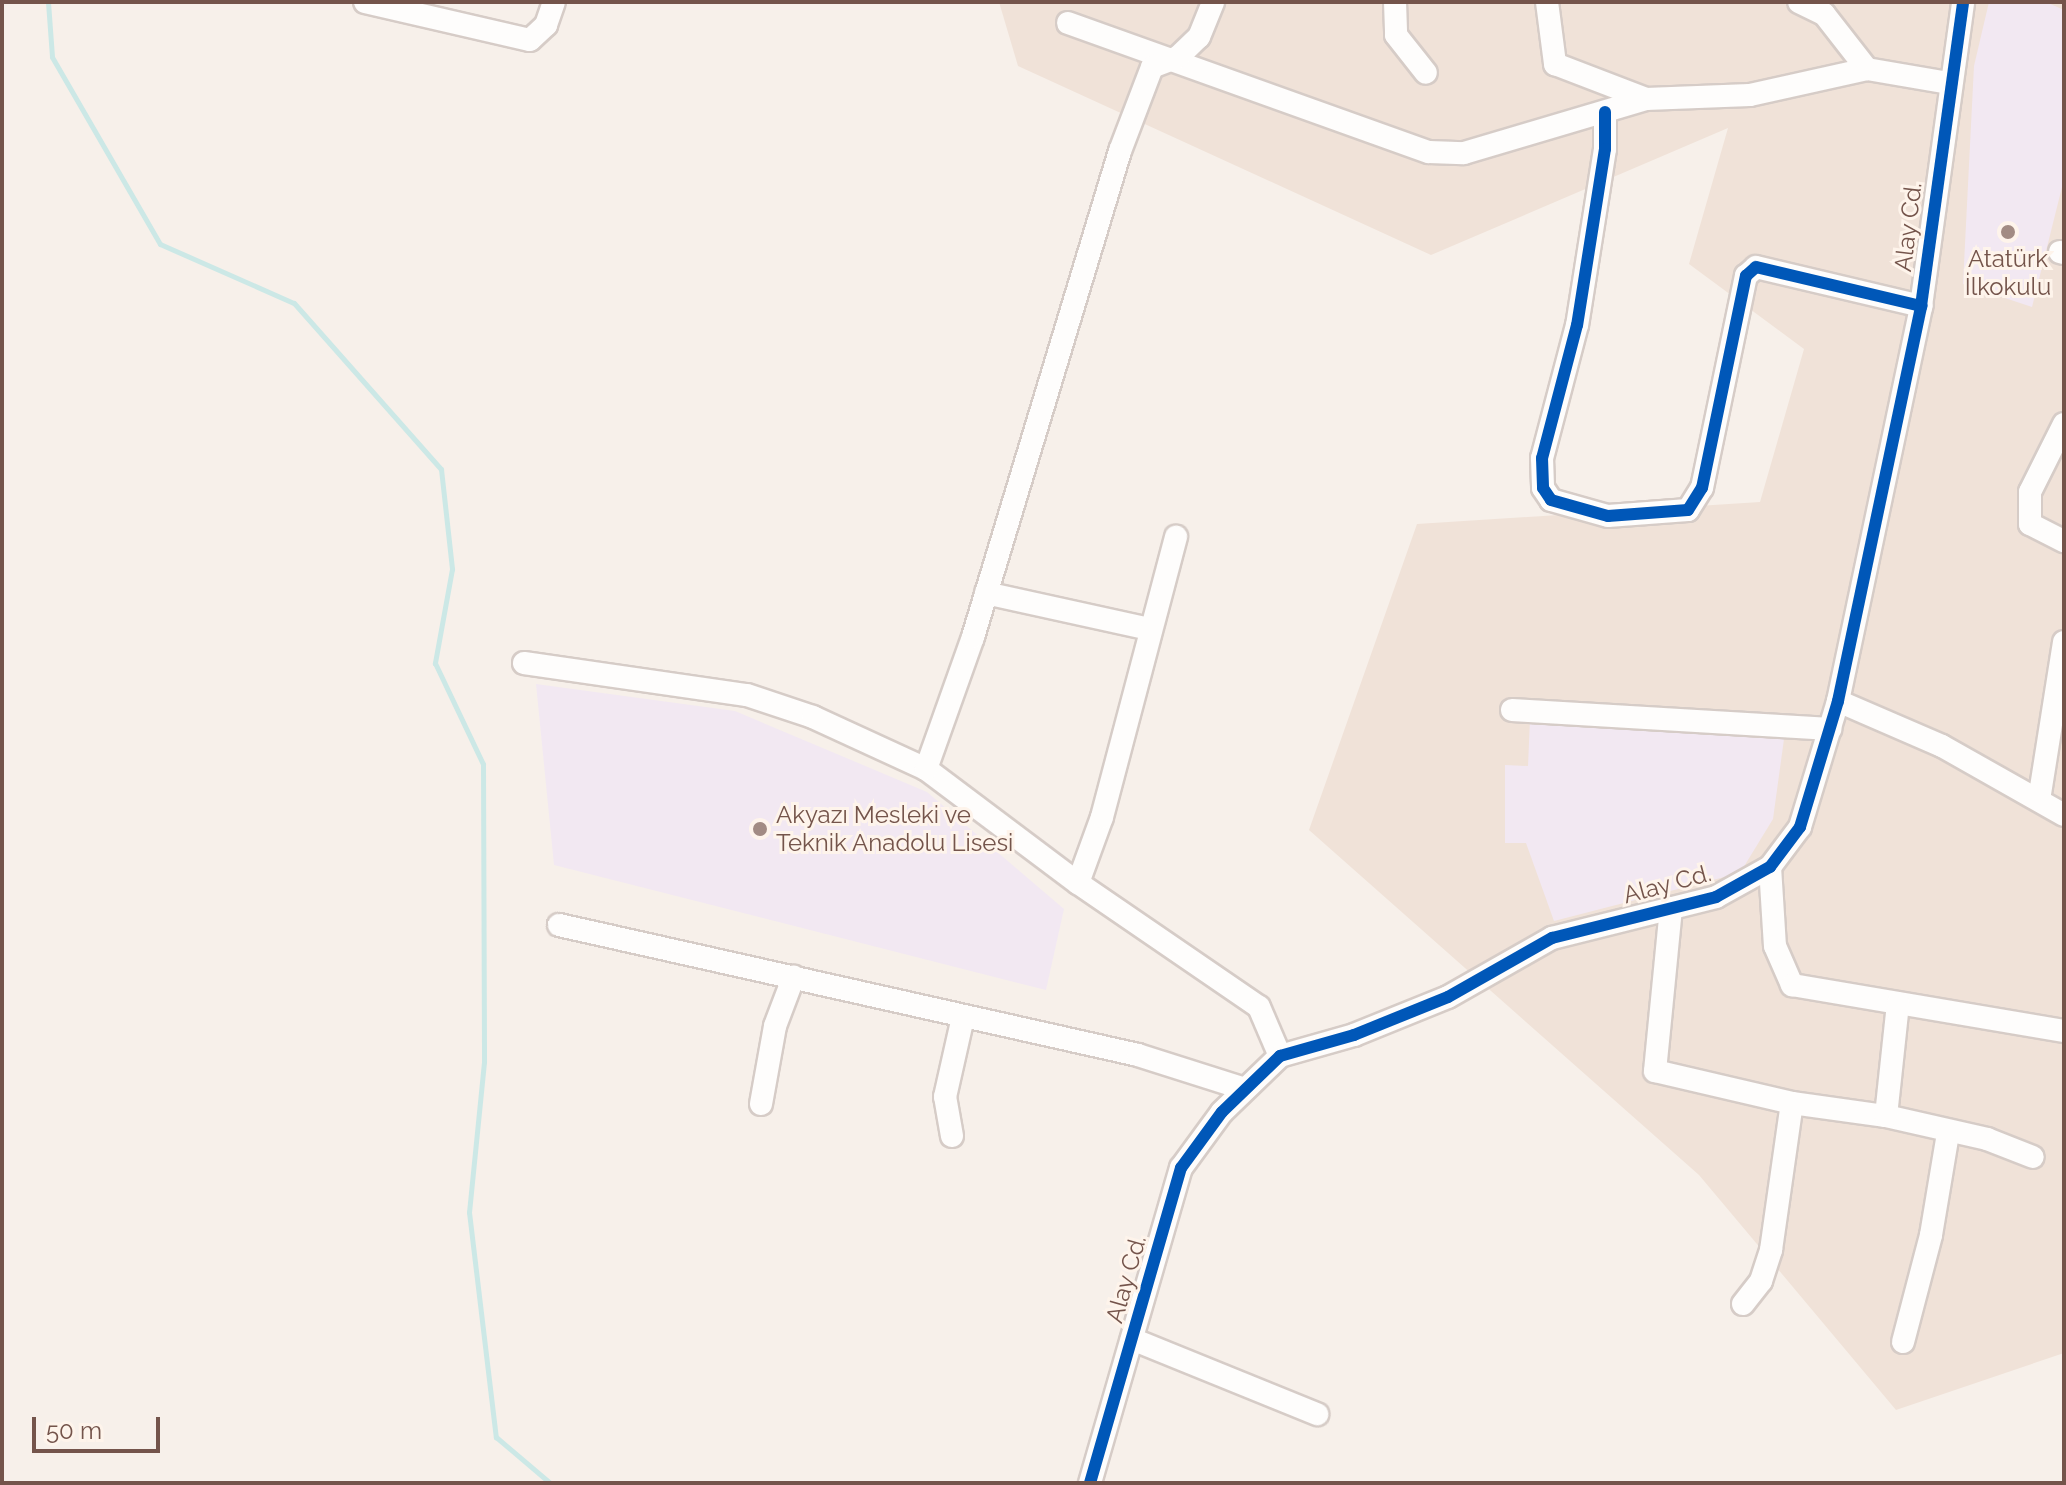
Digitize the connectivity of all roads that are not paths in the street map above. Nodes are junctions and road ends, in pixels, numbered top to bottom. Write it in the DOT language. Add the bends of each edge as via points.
graph roads {
  1 [pos="365,2"];
  2 [pos="554,2"];
  3 [pos="1213,2"];
  4 [pos="1395,2"];
  5 [pos="1547,2"];
  6 [pos="1799,2"];
  7 [pos="1963,2"];
  8 [pos="1068,23"];
  9 [pos="1167,61"];
  10 [pos="1867,69"];
  11 [pos="1426,73"];
  12 [pos="1949,83"];
  13 [pos="1646,99"];
  14 [pos="1605,112"];
  15 [pos="1921,306"];
  16 [pos="2064,424"];
  17 [pos="1176,537"];
  18 [pos="2064,541"];
  19 [pos="986,593"];
  20 [pos="1150,629"];
  21 [pos="2064,642"];
  22 [pos="524,663"];
  23 [pos="1838,701"];
  24 [pos="1512,710"];
  25 [pos="1830,729"];
  26 [pos="926,769"];
  27 [pos="2039,800"];
  28 [pos="2064,815"];
  29 [pos="1770,867"];
  30 [pos="1078,883"];
  31 [pos="1671,908"];
  32 [pos="559,925"];
  33 [pos="794,976"];
  34 [pos="1898,1004"];
  35 [pos="963,1017"];
  36 [pos="2064,1031"];
  37 [pos="1280,1056"];
  38 [pos="1245,1089"];
  39 [pos="1792,1103"];
  40 [pos="761,1104"];
  41 [pos="1886,1116"];
  42 [pos="1948,1133"];
  43 [pos="952,1136"];
  44 [pos="2033,1157"];
  45 [pos="1743,1304"];
  46 [pos="1132,1339"];
  47 [pos="1903,1342"];
  48 [pos="1317,1414"];
  49 [pos="1090,1483"];
  1 -- 2 [label="street" via="530,40 546,25"];
  3 -- 9 [label="street" via="1199,37"];
  4 -- 11 [label="street" via="1396,35"];
  5 -- 13 [label="street" via="1555,64"];
  6 -- 10 [label="street" via="1824,14"];
  7 -- 12 [label="street, Alay Cd."];
  8 -- 9 [label="street"];
  9 -- 14 [label="street" via="1429,152 1464,153"];
  9 -- 19 [label="street" via="1152,67 1120,151"];
  10 -- 12 [label="street"];
  10 -- 13 [label="street" via="1750,95"];
  12 -- 15 [label="street, Alay Cd."];
  13 -- 14 [label="street"];
  14 -- 15 [label="street" via="1605,149 1577,325 1542,458 1543,488 1551,500 1608,516 1688,510 1702,488 1746,276 1756,267"];
  15 -- 23 [label="street, Alay Cd."];
  16 -- 18 [label="street" via="2030,492 2030,524"];
  17 -- 20 [label="street"];
  19 -- 20 [label="street"];
  19 -- 26 [label="street"];
  20 -- 30 [label="street" via="1102,817"];
  21 -- 27 [label="street"];
  22 -- 26 [label="street" via="747,695 813,717"];
  23 -- 25 [label="street, Alay Cd."];
  23 -- 27 [label="street" via="1942,746"];
  24 -- 25 [label="street"];
  25 -- 29 [label="street, Alay Cd." via="1800,827"];
  26 -- 30 [label="street"];
  27 -- 28 [label="street"];
  29 -- 31 [label="street, Alay Cd." via="1716,897"];
  29 -- 34 [label="street" via="1775,946 1792,985"];
  30 -- 37 [label="street" via="1259,1007"];
  31 -- 37 [label="street, Alay Cd." via="1552,938 1448,997 1354,1035"];
  31 -- 39 [label="street" via="1655,1071"];
  32 -- 33 [label="street"];
  33 -- 35 [label="street"];
  33 -- 40 [label="street" via="775,1026"];
  34 -- 36 [label="street"];
  34 -- 41 [label="street"];
  35 -- 38 [label="street" via="1138,1055"];
  35 -- 43 [label="street" via="945,1097"];
  37 -- 38 [label="street, Alay Cd."];
  38 -- 46 [label="street, Alay Cd." via="1181,1168"];
  39 -- 41 [label="street"];
  39 -- 45 [label="street" via="1771,1250 1761,1281"];
  41 -- 42 [label="street"];
  42 -- 44 [label="street" via="1987,1139"];
  42 -- 47 [label="street" via="1931,1235"];
  46 -- 48 [label="street"];
  46 -- 49 [label="street, Alay Cd."];
}
